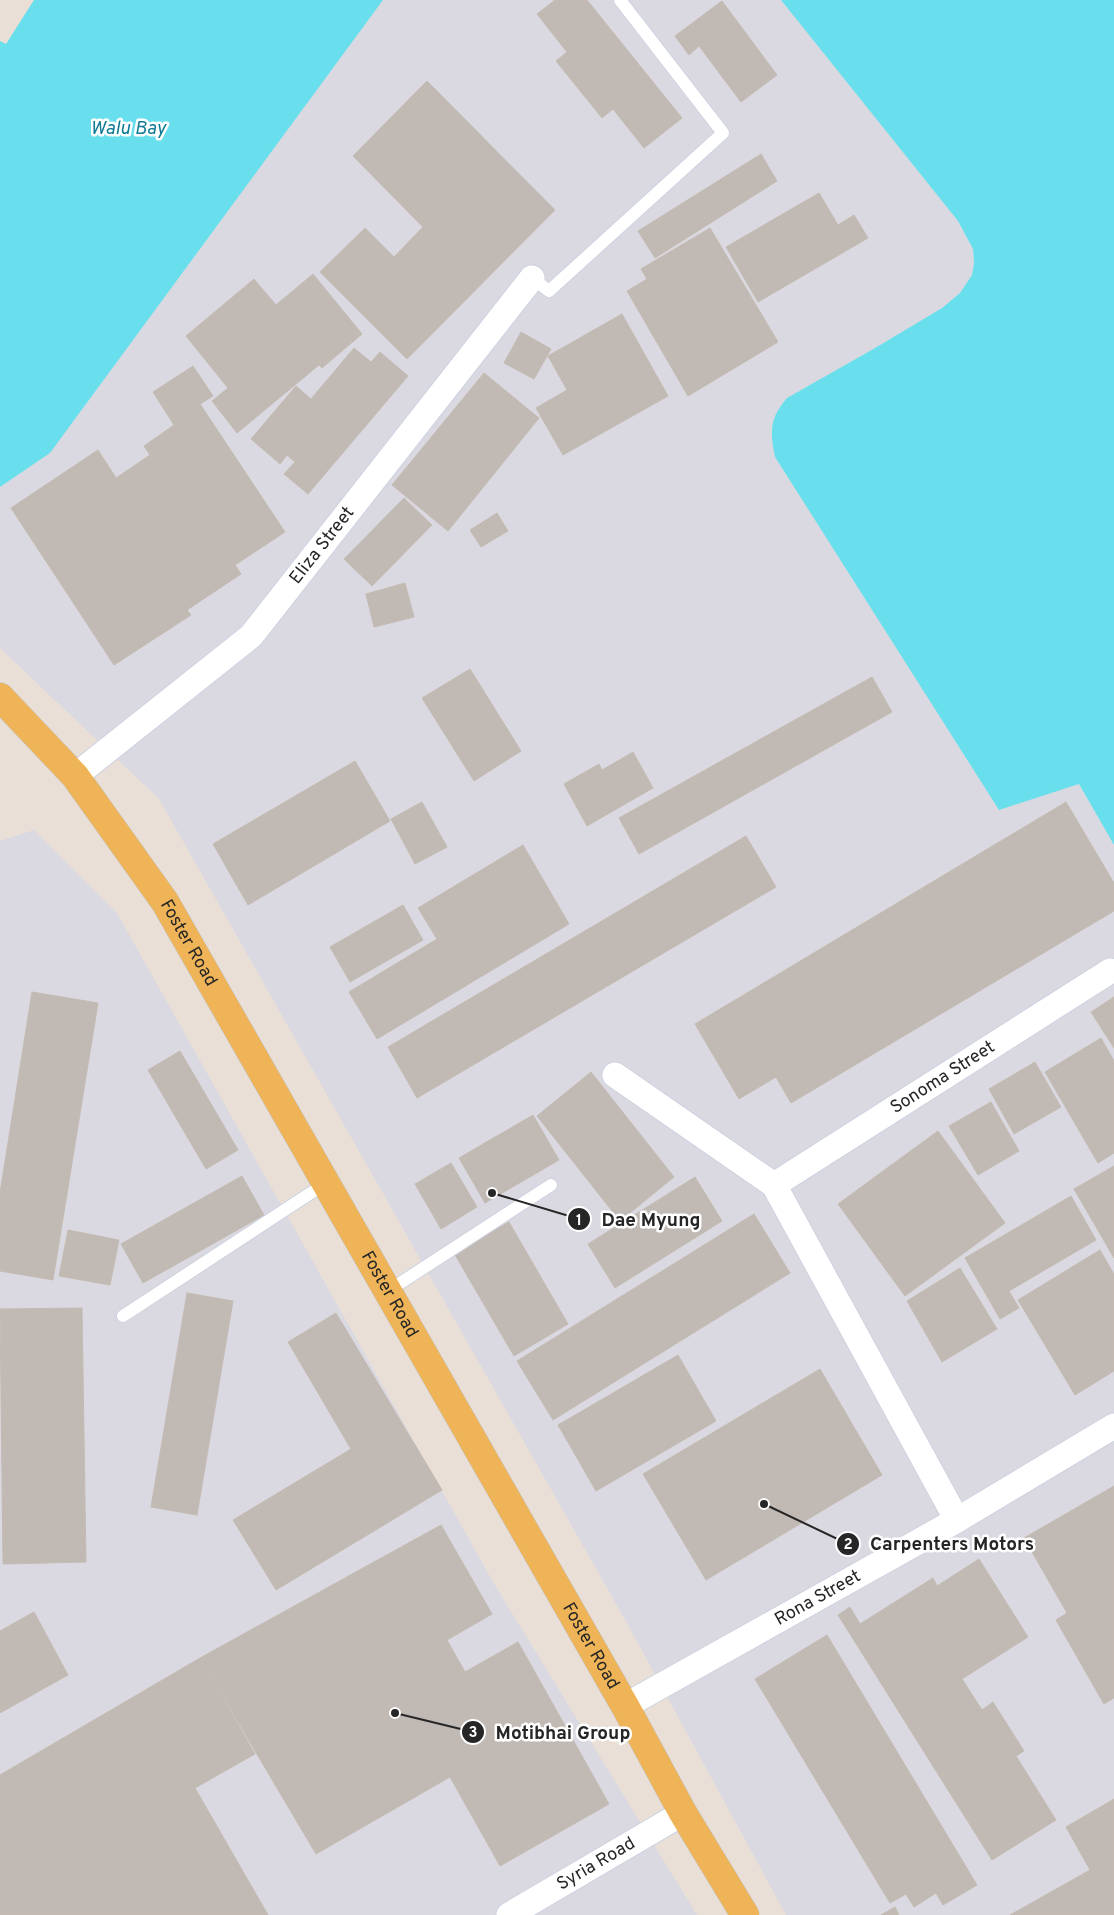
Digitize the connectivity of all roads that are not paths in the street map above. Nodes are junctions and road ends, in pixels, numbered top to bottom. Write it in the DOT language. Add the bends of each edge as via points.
graph roads {
  1 [pos="620,0"];
  2 [pos="532,278"];
  3 [pos="0,697"];
  4 [pos="75,776"];
  5 [pos="1110,971"];
  6 [pos="615,1076"];
  7 [pos="326,1182"];
  8 [pos="551,1184"];
  9 [pos="774,1185"];
  10 [pos="388,1291"];
  11 [pos="123,1316"];
  12 [pos="1114,1426"];
  13 [pos="958,1520"];
  14 [pos="624,1706"];
  15 [pos="683,1813"];
  16 [pos="509,1915"];
  17 [pos="745,1915"];
  1 -- 2 [label="lane" via="723,133 549,291"];
  2 -- 4 [label="street, Eliza Street" via="251,636"];
  3 -- 4 [label="main road, Foster Road"];
  4 -- 7 [label="main road, Foster Road" via="165,902"];
  5 -- 9 [label="street, Sonoma Street"];
  6 -- 9 [label="street"];
  7 -- 10 [label="main road, Foster Road"];
  7 -- 11 [label="lane"];
  8 -- 10 [label="lane"];
  9 -- 13 [label="street"];
  10 -- 14 [label="main road, Foster Road"];
  12 -- 13 [label="street, Rona Street"];
  13 -- 14 [label="street, Rona Street"];
  14 -- 15 [label="main road, Foster Road"];
  15 -- 16 [label="street, Syria Road"];
  15 -- 17 [label="main road, Foster Road"];
}
